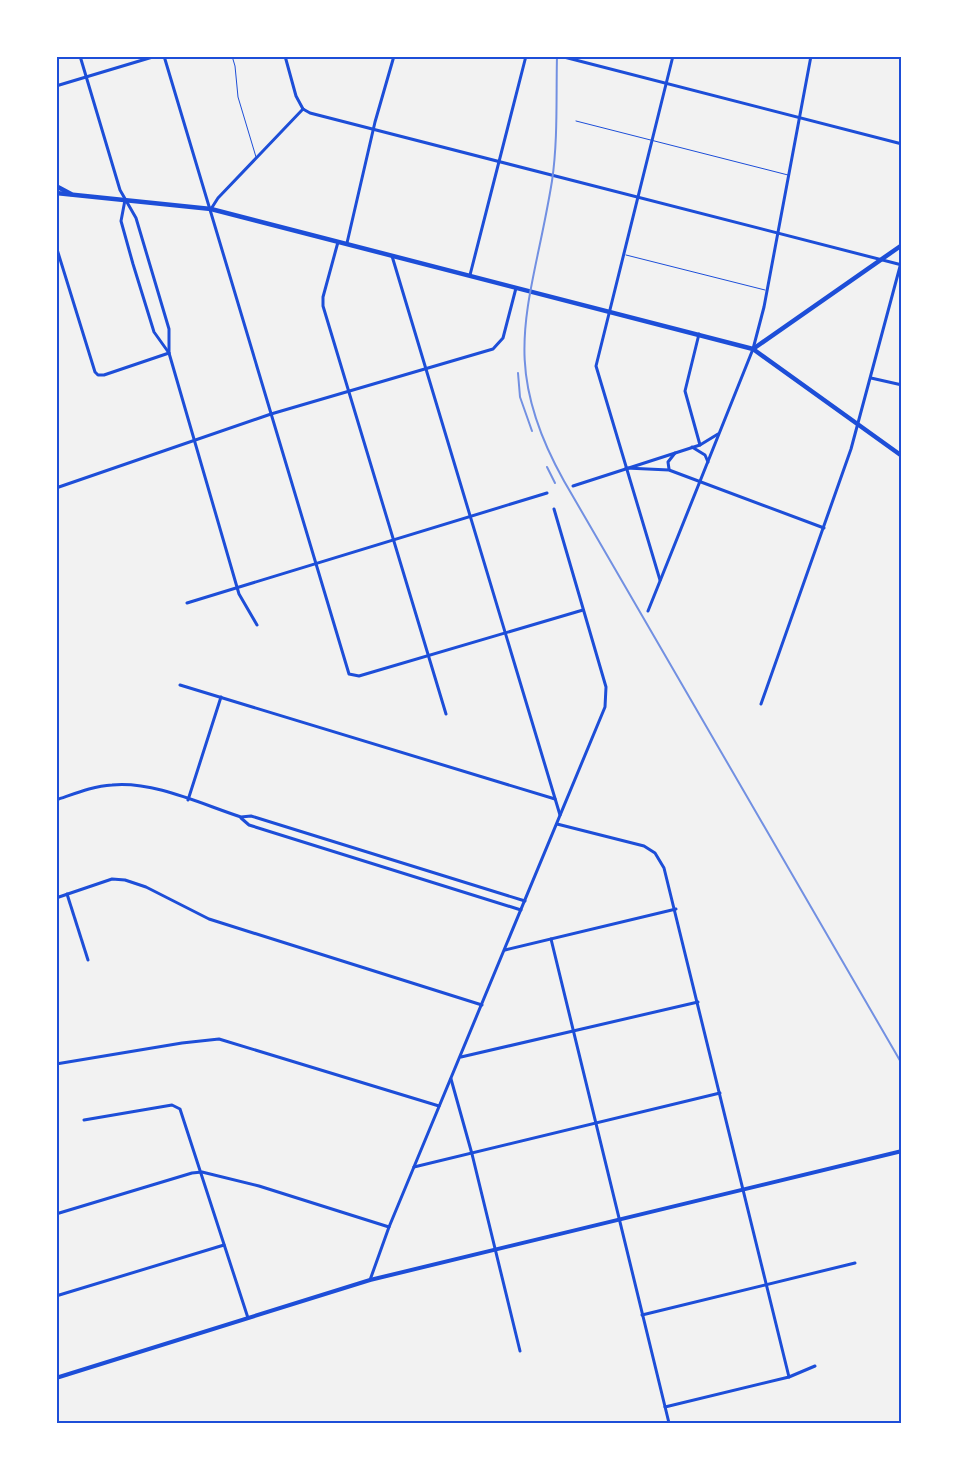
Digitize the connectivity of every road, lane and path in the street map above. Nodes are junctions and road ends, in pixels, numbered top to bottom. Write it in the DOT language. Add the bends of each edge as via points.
graph roads {
  1 [pos="80,56"];
  2 [pos="156,56"];
  3 [pos="164,56"];
  4 [pos="232,56"];
  5 [pos="285,56"];
  6 [pos="394,56"];
  7 [pos="526,56"];
  8 [pos="560,56"];
  9 [pos="673,56"];
  10 [pos="811,56"];
  11 [pos="86,78"];
  12 [pos="666,84"];
  13 [pos="56,86"];
  14 [pos="303,109"];
  15 [pos="800,117"];
  16 [pos="576,121"];
  17 [pos="374,129"];
  18 [pos="653,140"];
  19 [pos="902,144"];
  20 [pos="256,158"];
  21 [pos="500,161"];
  22 [pos="788,175"];
  23 [pos="56,186"];
  24 [pos="56,193"];
  25 [pos="72,194"];
  26 [pos="637,198"];
  27 [pos="125,200"];
  28 [pos="211,209"];
  29 [pos="778,232"];
  30 [pos="338,241"];
  31 [pos="346,243"];
  32 [pos="902,245"];
  33 [pos="56,246"];
  34 [pos="623,254"];
  35 [pos="392,255"];
  36 [pos="902,259"];
  37 [pos="882,260"];
  38 [pos="901,264"];
  39 [pos="470,275"];
  40 [pos="516,287"];
  41 [pos="767,291"];
  42 [pos="608,311"];
  43 [pos="699,334"];
  44 [pos="753,349"];
  45 [pos="169,353"];
  46 [pos="425,369"];
  47 [pos="871,378"];
  48 [pos="902,386"];
  49 [pos="349,391"];
  50 [pos="271,414"];
  51 [pos="859,424"];
  52 [pos="720,432"];
  53 [pos="195,441"];
  54 [pos="700,445"];
  55 [pos="692,447"];
  56 [pos="678,451"];
  57 [pos="902,456"];
  58 [pos="708,463"];
  59 [pos="626,468"];
  60 [pos="669,470"];
  61 [pos="700,482"];
  62 [pos="573,486"];
  63 [pos="56,488"];
  64 [pos="547,493"];
  65 [pos="554,509"];
  66 [pos="471,516"];
  67 [pos="824,528"];
  68 [pos="393,539"];
  69 [pos="316,562"];
  70 [pos="660,580"];
  71 [pos="238,586"];
  72 [pos="187,603"];
  73 [pos="583,610"];
  74 [pos="648,611"];
  75 [pos="257,625"];
  76 [pos="506,633"];
  77 [pos="428,656"];
  78 [pos="180,685"];
  79 [pos="221,698"];
  80 [pos="761,704"];
  81 [pos="446,714"];
  82 [pos="556,799"];
  83 [pos="56,800"];
  84 [pos="188,800"];
  85 [pos="560,815"];
  86 [pos="241,817"];
  87 [pos="557,824"];
  88 [pos="67,894"];
  89 [pos="56,898"];
  90 [pos="525,901"];
  91 [pos="676,909"];
  92 [pos="521,910"];
  93 [pos="551,940"];
  94 [pos="505,950"];
  95 [pos="88,960"];
  96 [pos="698,1002"];
  97 [pos="482,1005"];
  98 [pos="573,1032"];
  99 [pos="460,1057"];
  100 [pos="56,1064"];
  101 [pos="451,1078"];
  102 [pos="720,1093"];
  103 [pos="439,1106"];
  104 [pos="84,1120"];
  105 [pos="596,1124"];
  106 [pos="902,1151"];
  107 [pos="472,1154"];
  108 [pos="414,1168"];
  109 [pos="202,1172"];
  110 [pos="743,1189"];
  111 [pos="56,1214"];
  112 [pos="619,1219"];
  113 [pos="389,1226"];
  114 [pos="224,1245"];
  115 [pos="494,1250"];
  116 [pos="855,1263"];
  117 [pos="370,1280"];
  118 [pos="766,1285"];
  119 [pos="56,1296"];
  120 [pos="642,1315"];
  121 [pos="248,1318"];
  122 [pos="520,1351"];
  123 [pos="815,1366"];
  124 [pos="789,1377"];
  125 [pos="56,1378"];
  126 [pos="665,1407"];
  127 [pos="669,1423"];
  1 -- 11 [label="street"];
  2 -- 11 [label="street"];
  3 -- 28 [label="street"];
  4 -- 20 [label="lane" via="238,98"];
  5 -- 14 [label="street"];
  6 -- 17 [label="street"];
  7 -- 21 [label="street"];
  8 -- 12 [label="street"];
  9 -- 12 [label="street"];
  10 -- 15 [label="street"];
  11 -- 13 [label="street"];
  11 -- 27 [label="street"];
  12 -- 15 [label="street"];
  12 -- 18 [label="street"];
  14 -- 17 [label="street"];
  14 -- 20 [label="street"];
  15 -- 19 [label="street"];
  15 -- 22 [label="street"];
  16 -- 18 [label="lane"];
  17 -- 21 [label="street"];
  17 -- 31 [label="street"];
  18 -- 22 [label="lane"];
  18 -- 26 [label="street"];
  20 -- 28 [label="street"];
  21 -- 26 [label="street"];
  21 -- 39 [label="street"];
  22 -- 29 [label="street"];
  23 -- 25 [label="main road"];
  24 -- 25 [label="main road"];
  25 -- 27 [label="main road"];
  26 -- 29 [label="street"];
  26 -- 34 [label="street"];
  27 -- 28 [label="main road"];
  27 -- 45 [label="street" via="136,218 169,329"];
  27 -- 45 [label="street" via="122,221 133,264 154,332"];
  28 -- 30 [label="main road"];
  28 -- 50 [label="street" via="222,256"];
  29 -- 37 [label="street"];
  29 -- 41 [label="street"];
  30 -- 31 [label="main road"];
  30 -- 49 [label="street" via="323,306"];
  31 -- 35 [label="main road"];
  32 -- 37 [label="main road"];
  33 -- 45 [label="street" via="98,375"];
  34 -- 41 [label="lane"];
  34 -- 42 [label="street"];
  35 -- 39 [label="main road"];
  35 -- 46 [label="street"];
  36 -- 38 [label="street"];
  37 -- 38 [label="street"];
  37 -- 44 [label="main road"];
  38 -- 47 [label="street"];
  39 -- 40 [label="main road"];
  40 -- 42 [label="main road"];
  40 -- 46 [label="street" via="499,345"];
  41 -- 44 [label="street"];
  42 -- 43 [label="main road"];
  42 -- 59 [label="street" via="596,366"];
  43 -- 44 [label="main road"];
  43 -- 54 [label="street" via="685,391"];
  44 -- 51 [label="main road"];
  44 -- 52 [label="street"];
  45 -- 53 [label="street"];
  46 -- 49 [label="street"];
  46 -- 66 [label="street"];
  47 -- 48 [label="street"];
  47 -- 51 [label="street"];
  49 -- 50 [label="street"];
  49 -- 68 [label="street"];
  50 -- 53 [label="street"];
  50 -- 69 [label="street"];
  51 -- 57 [label="main road"];
  51 -- 67 [label="street"];
  52 -- 54 [label="street"];
  52 -- 58 [label="street"];
  53 -- 63 [label="street"];
  53 -- 71 [label="street"];
  54 -- 55 [label="street"];
  55 -- 56 [label="street"];
  55 -- 58 [label="street" via="705,455"];
  56 -- 59 [label="street"];
  56 -- 60 [label="street" via="668,462"];
  58 -- 61 [label="street"];
  59 -- 60 [label="street"];
  59 -- 62 [label="street"];
  59 -- 70 [label="street"];
  60 -- 61 [label="street"];
  61 -- 67 [label="street"];
  61 -- 70 [label="street"];
  64 -- 66 [label="street"];
  65 -- 73 [label="street"];
  66 -- 68 [label="street"];
  66 -- 76 [label="street"];
  67 -- 80 [label="street"];
  68 -- 69 [label="street"];
  68 -- 77 [label="street"];
  69 -- 71 [label="street"];
  69 -- 77 [label="street" via="352,676"];
  70 -- 74 [label="street"];
  71 -- 72 [label="street"];
  71 -- 75 [label="street" via="238,594"];
  73 -- 76 [label="street"];
  73 -- 85 [label="street" via="607,697 602,718"];
  76 -- 77 [label="street"];
  76 -- 82 [label="street"];
  77 -- 81 [label="street"];
  78 -- 79 [label="street"];
  79 -- 82 [label="street"];
  79 -- 84 [label="street"];
  82 -- 85 [label="street"];
  83 -- 84 [label="street" via="92,788 119,784"];
  84 -- 86 [label="street"];
  85 -- 87 [label="street"];
  86 -- 90 [label="street" via="251,816"];
  86 -- 92 [label="street" via="249,825"];
  87 -- 90 [label="street"];
  87 -- 91 [label="street" via="644,846 655,852 664,868"];
  88 -- 89 [label="street"];
  88 -- 95 [label="street"];
  88 -- 97 [label="street" via="112,879 125,880 209,919"];
  90 -- 92 [label="street"];
  91 -- 93 [label="street"];
  91 -- 96 [label="street"];
  92 -- 94 [label="street"];
  93 -- 94 [label="street"];
  93 -- 98 [label="street"];
  94 -- 97 [label="street"];
  96 -- 98 [label="street"];
  96 -- 102 [label="street"];
  97 -- 99 [label="street"];
  98 -- 99 [label="street"];
  98 -- 105 [label="street"];
  99 -- 101 [label="street"];
  100 -- 103 [label="street" via="214,1038"];
  101 -- 103 [label="street"];
  101 -- 107 [label="street"];
  102 -- 105 [label="street"];
  102 -- 110 [label="street"];
  103 -- 108 [label="street"];
  104 -- 109 [label="street" via="172,1106 180,1109"];
  105 -- 107 [label="street"];
  105 -- 112 [label="street"];
  106 -- 110 [label="street"];
  107 -- 108 [label="street"];
  107 -- 115 [label="street"];
  108 -- 113 [label="street"];
  109 -- 111 [label="street"];
  109 -- 113 [label="street"];
  109 -- 114 [label="street"];
  110 -- 112 [label="street"];
  110 -- 118 [label="street"];
  112 -- 115 [label="street"];
  112 -- 120 [label="street"];
  113 -- 117 [label="street"];
  114 -- 119 [label="street"];
  114 -- 121 [label="street"];
  115 -- 117 [label="street"];
  115 -- 122 [label="street"];
  116 -- 118 [label="street"];
  117 -- 121 [label="street"];
  118 -- 120 [label="street"];
  118 -- 124 [label="street"];
  120 -- 126 [label="street"];
  121 -- 125 [label="street"];
  123 -- 124 [label="street"];
  124 -- 126 [label="street"];
  126 -- 127 [label="street"];
}
